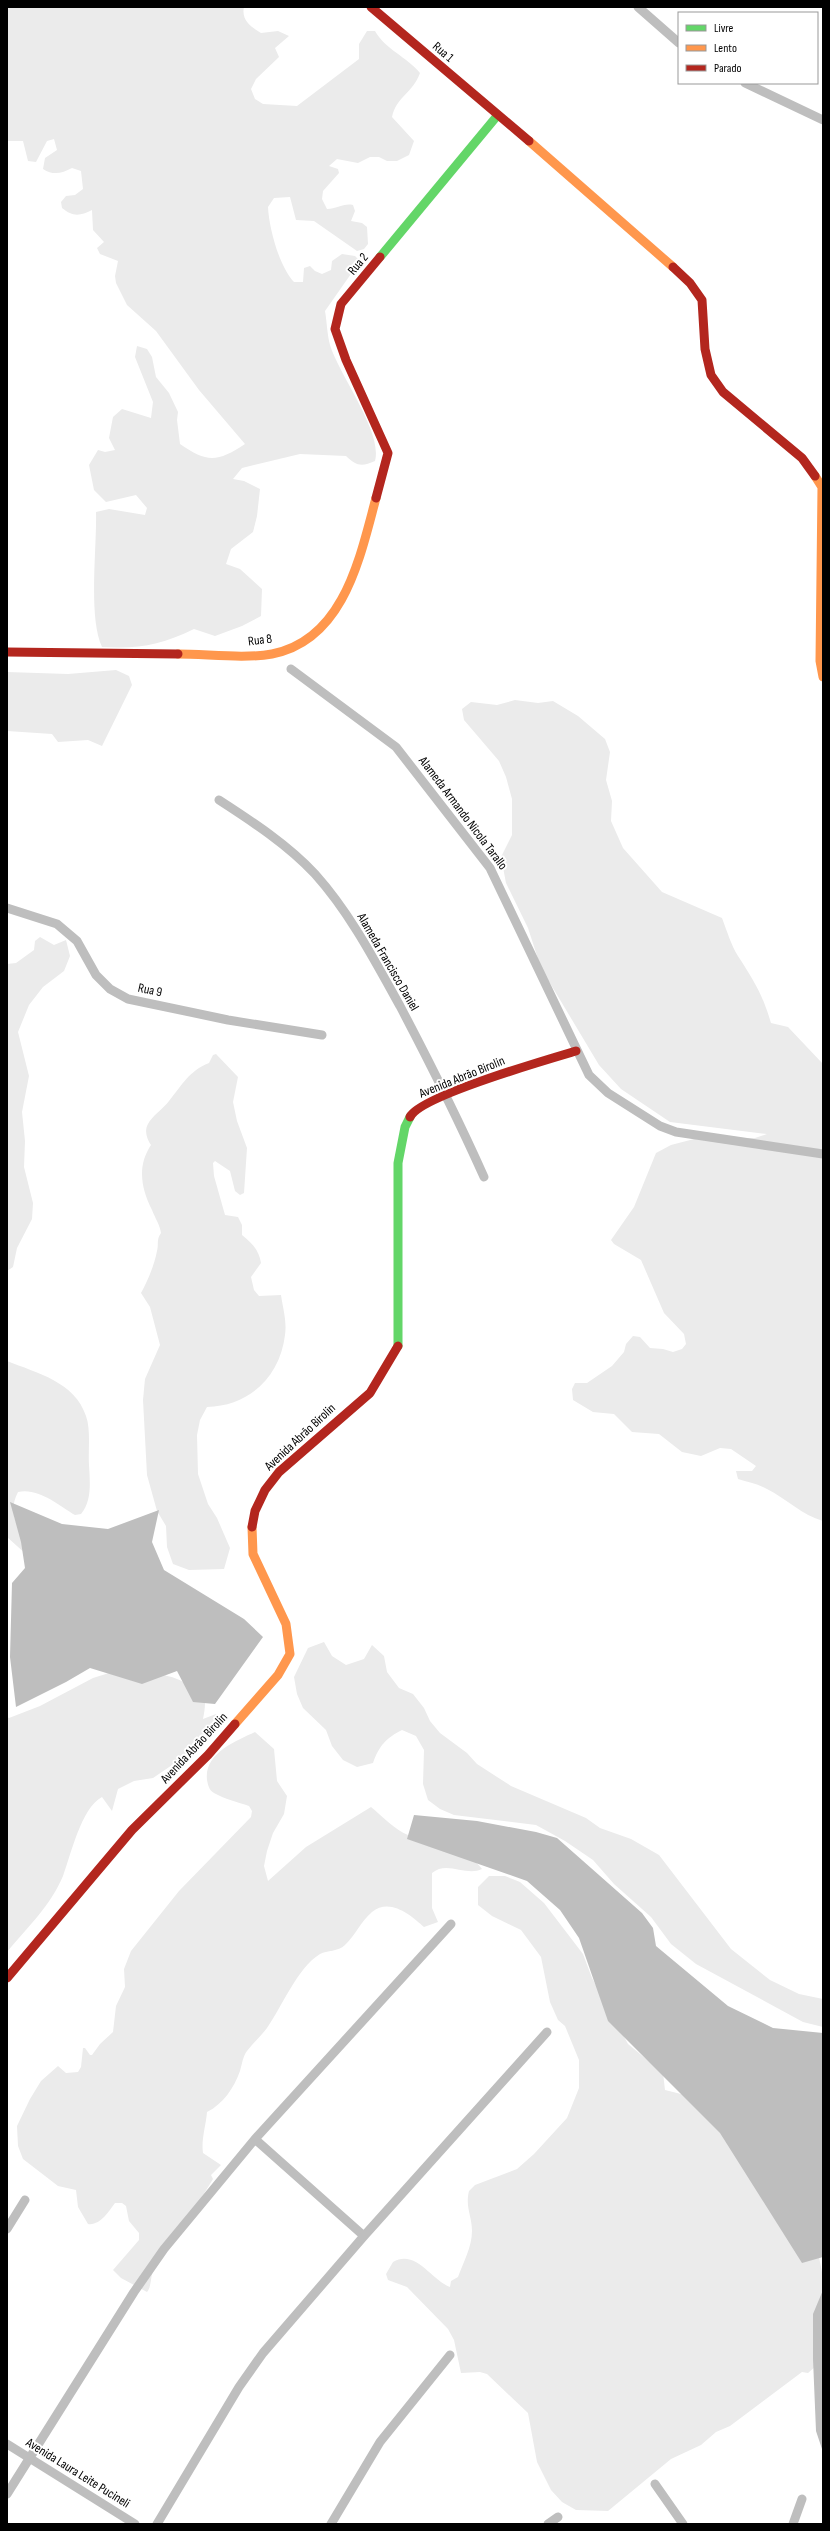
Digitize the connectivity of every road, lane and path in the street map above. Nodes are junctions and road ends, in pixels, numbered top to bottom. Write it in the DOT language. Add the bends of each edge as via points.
graph roads {
  1 [pos="371,7"];
  2 [pos="638,7"];
  3 [pos="678,42"];
  4 [pos="747,84"];
  5 [pos="497,116"];
  6 [pos="823,120"];
  7 [pos="388,453"];
  8 [pos="7,652"];
  9 [pos="291,669"];
  10 [pos="823,677"];
  11 [pos="220,800"];
  12 [pos="7,908"];
  13 [pos="322,1035"];
  14 [pos="576,1051"];
  15 [pos="448,1095"];
  16 [pos="823,1154"];
  17 [pos="484,1177"];
  18 [pos="451,1924"];
  19 [pos="7,1978"];
  20 [pos="547,2032"];
  21 [pos="255,2140"];
  22 [pos="25,2200"];
  23 [pos="7,2229"];
  24 [pos="364,2236"];
  25 [pos="450,2355"];
  26 [pos="7,2444"];
  27 [pos="29,2458"];
  28 [pos="655,2484"];
  29 [pos="7,2494"];
  30 [pos="802,2499"];
  31 [pos="558,2517"];
  32 [pos="135,2524"];
  33 [pos="157,2524"];
  34 [pos="331,2524"];
  35 [pos="548,2524"];
  36 [pos="682,2524"];
  37 [pos="793,2524"];
  1 -- 5 [label="street, Rua 1"];
  2 -- 3 [label="street"];
  4 -- 6 [label="street"];
  5 -- 7 [label="street, Rua 2" via="341,304 335,329 346,360"];
  5 -- 10 [label="street, Rua 1" via="655,249 690,283 702,300 704,349 711,375 723,392 802,458 822,487 820,661"];
  7 -- 8 [label="street, Rua 8" via="357,568 342,601 319,628 297,646 272,654 253,656"];
  9 -- 14 [label="street, Alameda Armando Nicola Tarallo" via="396,747 448,811 490,868"];
  11 -- 15 [label="street, Alameda Francisco Daniel" via="260,827 315,874 349,919 378,966"];
  12 -- 13 [label="street, Rua 9" via="57,924 77,942 96,975 110,989 128,999 228,1020"];
  14 -- 15 [label="street, Avenida Abrão Birolin" via="506,1072"];
  14 -- 16 [label="street" via="589,1075 608,1093 660,1126 676,1132"];
  15 -- 17 [label="street, Alameda Francisco Daniel"];
  15 -- 19 [label="street, Avenida Abrão Birolin" via="425,1104 411,1114 400,1143 398,1349 370,1393 279,1472 265,1490 255,1511 251,1530 253,1554 286,1624 290,1654 278,1675 208,1755 132,1830"];
  18 -- 21 [label="street"];
  20 -- 24 [label="street"];
  21 -- 24 [label="street"];
  21 -- 27 [label="street" via="153,2265"];
  22 -- 23 [label="street"];
  24 -- 33 [label="street" via="252,2369"];
  25 -- 34 [label="street" via="380,2442"];
  26 -- 27 [label="street, Avenida Laura Leite Pucineli"];
  27 -- 29 [label="street"];
  27 -- 32 [label="street, Avenida Laura Leite Pucineli"];
  28 -- 36 [label="street"];
  30 -- 37 [label="street"];
  31 -- 35 [label="street"];
}
